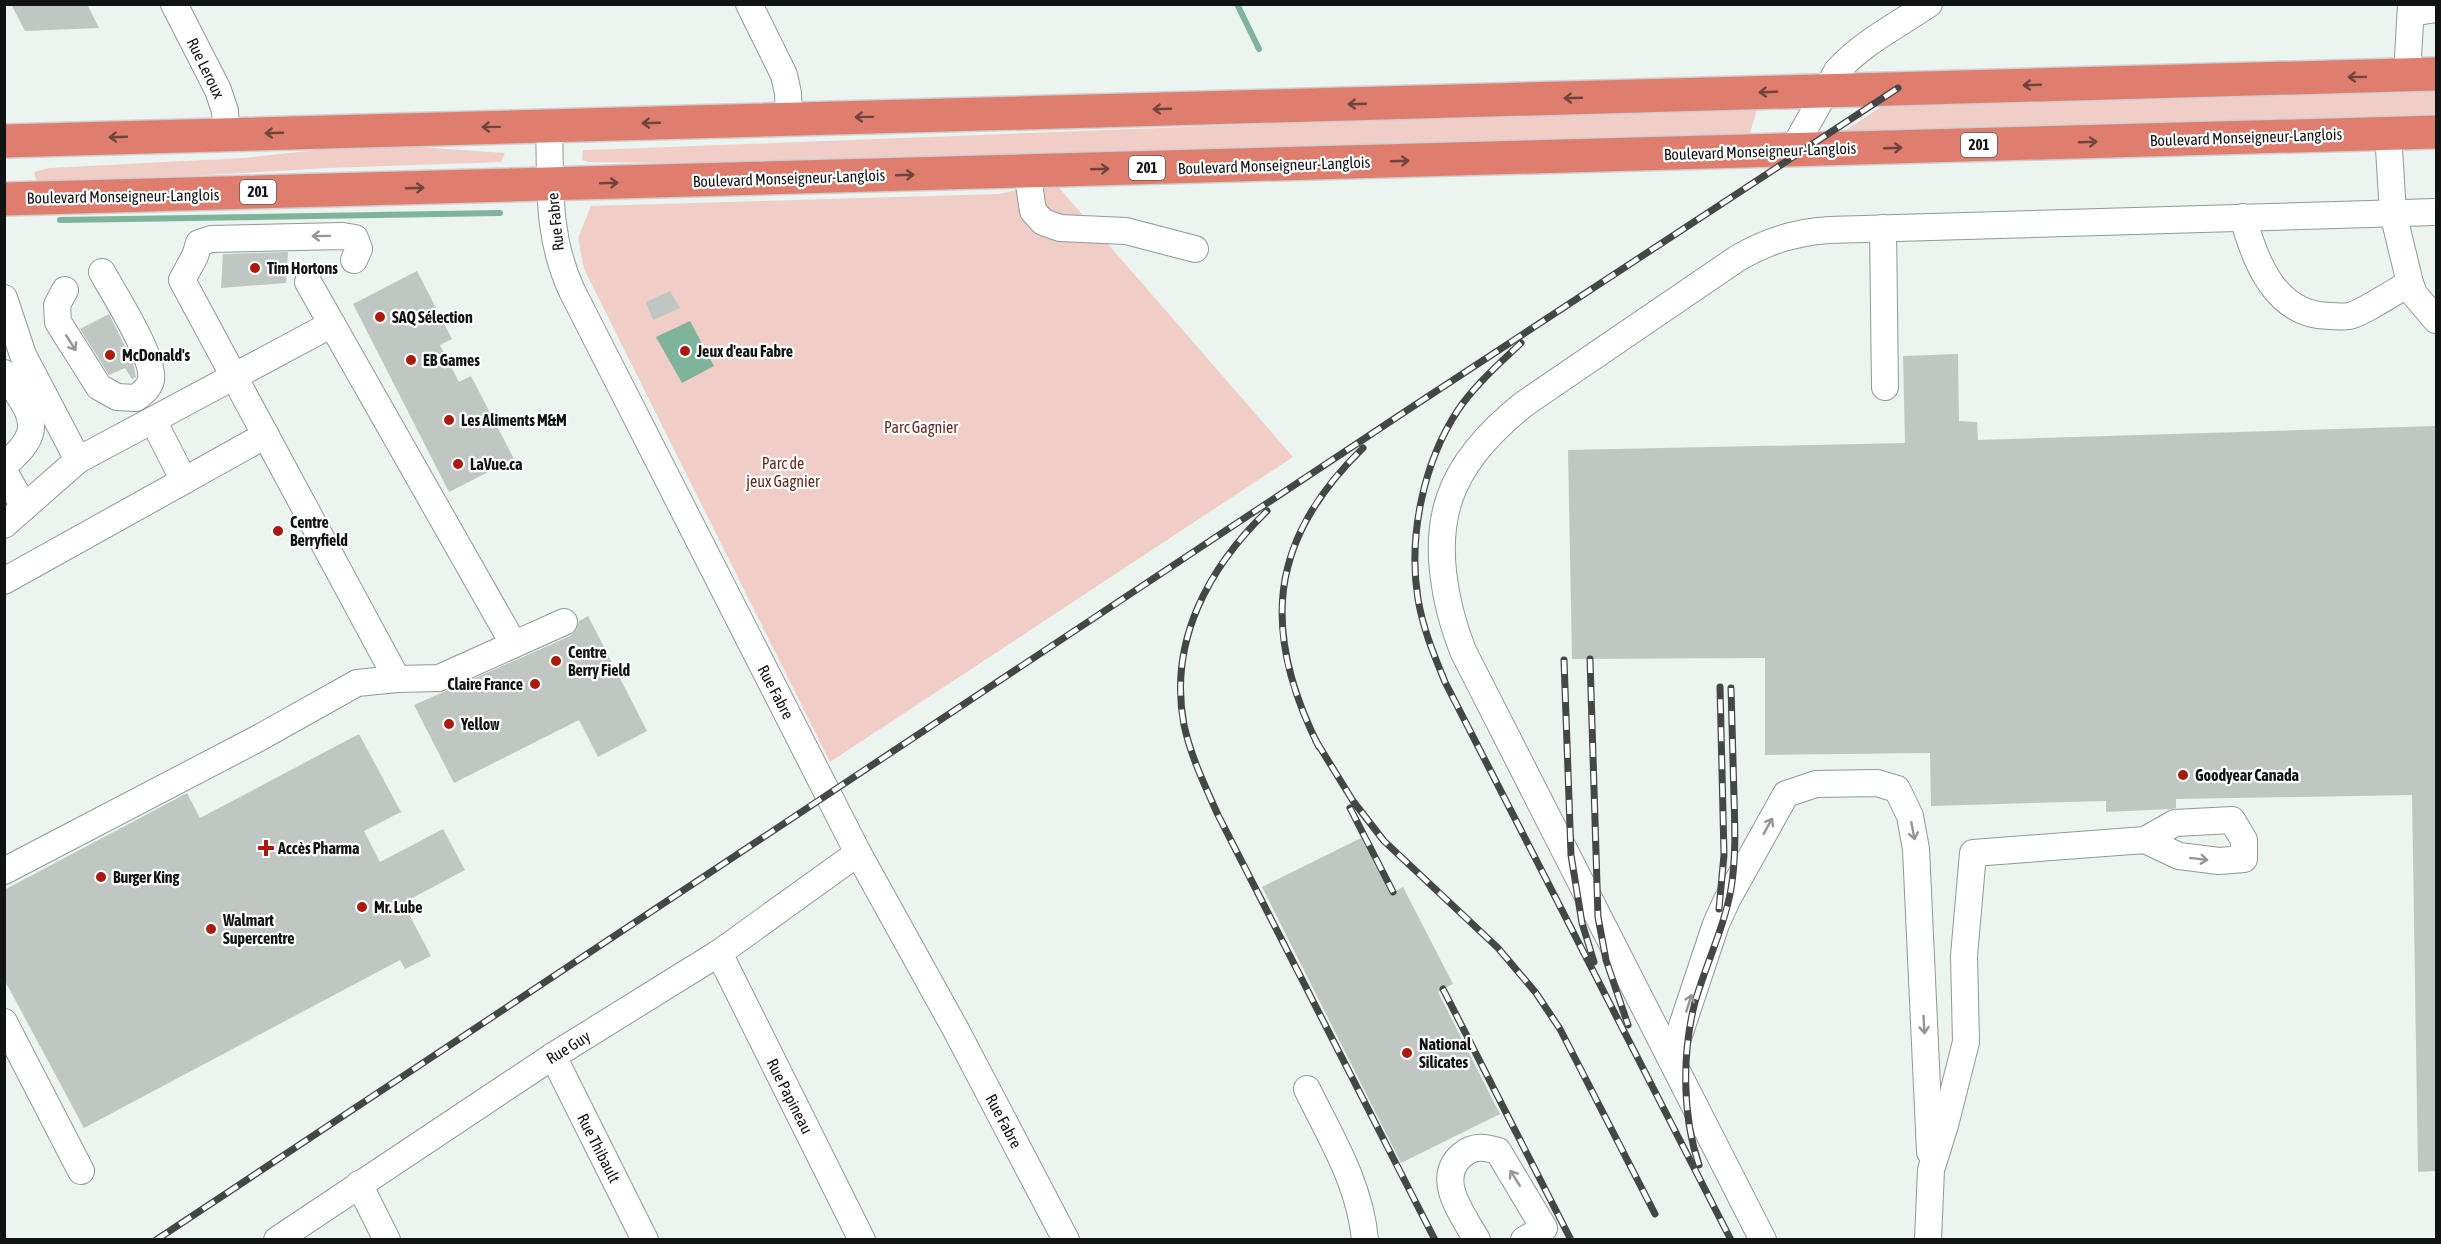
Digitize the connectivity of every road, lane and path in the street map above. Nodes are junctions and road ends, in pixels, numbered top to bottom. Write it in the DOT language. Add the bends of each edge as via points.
graph roads {
  1 [pos="174,4"];
  2 [pos="749,4"];
  3 [pos="1929,4"];
  4 [pos="2426,10"];
  5 [pos="2422,75"];
  6 [pos="1827,90"];
  7 [pos="789,119"];
  8 [pos="549,125"];
  9 [pos="2436,132"];
  10 [pos="226,134"];
  11 [pos="2388,134"];
  12 [pos="4,141"];
  13 [pos="1792,151"];
  14 [pos="1027,171"];
  15 [pos="550,184"];
  16 [pos="4,199"];
  17 [pos="2436,212"];
  18 [pos="2393,213"];
  19 [pos="2243,218"];
  20 [pos="1883,228"];
  21 [pos="1195,249"];
  22 [pos="354,260"];
  23 [pos="102,272"];
  24 [pos="308,282"];
  25 [pos="2410,283"];
  26 [pos="65,290"];
  27 [pos="4,298"];
  28 [pos="2436,320"];
  29 [pos="332,324"];
  30 [pos="4,373"];
  31 [pos="234,376"];
  32 [pos="1885,387"];
  33 [pos="153,420"];
  34 [pos="266,435"];
  35 [pos="78,460"];
  36 [pos="4,465"];
  37 [pos="4,471"];
  38 [pos="184,481"];
  39 [pos="24,507"];
  40 [pos="4,525"];
  41 [pos="4,581"];
  42 [pos="564,622"];
  43 [pos="513,643"];
  44 [pos="397,679"];
  45 [pos="2145,840"];
  46 [pos="858,853"];
  47 [pos="4,871"];
  48 [pos="718,953"];
  49 [pos="4,1022"];
  50 [pos="553,1056"];
  51 [pos="1671,1059"];
  52 [pos="1307,1089"];
  53 [pos="1931,1170"];
  54 [pos="81,1171"];
  55 [pos="358,1184"];
  56 [pos="1534,1234"];
  57 [pos="278,1239"];
  58 [pos="387,1239"];
  59 [pos="645,1239"];
  60 [pos="862,1239"];
  61 [pos="1066,1239"];
  62 [pos="1365,1239"];
  63 [pos="1477,1239"];
  64 [pos="1763,1239"];
  65 [pos="1928,1239"];
  1 -- 10 [label="street, Rue Leroux" via="218,90 225,111"];
  2 -- 7 [label="street" via="784,75"];
  3 -- 6 [label="street" via="1853,55 1837,71"];
  4 -- 5 [label="street"];
  5 -- 6 [label="highway, one-way"];
  6 -- 7 [label="highway, one-way"];
  6 -- 13 [label="street"];
  7 -- 8 [label="highway, one-way"];
  8 -- 10 [label="highway, one-way"];
  8 -- 15 [label="street, Rue Fabre"];
  9 -- 11 [label="highway, Boulevard Monseigneur-Langlois / 201"];
  10 -- 12 [label="highway, one-way"];
  13 -- 11 [label="highway, Boulevard Monseigneur-Langlois / 201, one-way"];
  11 -- 18 [label="street"];
  14 -- 13 [label="highway, Boulevard Monseigneur-Langlois / 201, one-way"];
  15 -- 14 [label="highway, Boulevard Monseigneur-Langlois / 201, one-way"];
  14 -- 21 [label="street" via="1033,211 1043,222 1060,228 1126,231"];
  16 -- 15 [label="highway, Boulevard Monseigneur-Langlois / 201, one-way"];
  15 -- 46 [label="street, Rue Fabre" via="553,236 562,270"];
  17 -- 18 [label="street"];
  18 -- 19 [label="street"];
  18 -- 25 [label="street"];
  19 -- 20 [label="street"];
  19 -- 25 [label="street" via="2253,253 2270,283 2290,306 2317,316 2350,316"];
  20 -- 32 [label="street"];
  20 -- 51 [label="street" via="1795,234 1758,246 1738,258 1500,423 1472,457 1450,496 1443,541 1446,590 1462,651"];
  22 -- 31 [label="street, one-way" via="359,249 355,238 343,236 211,239 199,243 182,280"];
  26 -- 23 [label="street, one-way" via="57,305 58,322 99,387 117,397 136,398 151,379 150,366"];
  24 -- 29 [label="street"];
  25 -- 28 [label="street" via="2414,294"];
  27 -- 35 [label="street" via="23,354"];
  29 -- 31 [label="street"];
  29 -- 43 [label="street"];
  30 -- 36 [label="street" via="31,418 31,428 24,447"];
  31 -- 33 [label="street"];
  31 -- 34 [label="street"];
  33 -- 35 [label="street"];
  33 -- 38 [label="street"];
  34 -- 38 [label="street"];
  34 -- 44 [label="street"];
  35 -- 39 [label="street"];
  37 -- 39 [label="street"];
  38 -- 41 [label="street"];
  39 -- 40 [label="street"];
  42 -- 43 [label="street"];
  43 -- 44 [label="street" via="439,678"];
  44 -- 47 [label="street" via="357,683"];
  45 -- 53 [label="street" via="1973,853 1964,956 1966,1042"];
  46 -- 48 [label="street, Rue Guy"];
  46 -- 61 [label="street, Rue Fabre"];
  48 -- 50 [label="street, Rue Guy"];
  48 -- 60 [label="street, Rue Papineau"];
  49 -- 54 [label="street"];
  50 -- 55 [label="street, Rue Guy"];
  50 -- 59 [label="street, Rue Thibault"];
  51 -- 53 [label="street, one-way" via="1710,938 1786,794 1816,784 1877,783 1897,789 1910,816 1916,849"];
  51 -- 64 [label="street"];
  52 -- 62 [label="street" via="1354,1184"];
  53 -- 65 [label="street"];
  55 -- 57 [label="street, Rue Guy"];
  55 -- 58 [label="street"];
  56 -- 63 [label="street, one-way" via="1498,1151 1483,1146 1467,1151 1454,1163 1450,1177 1452,1195"];
}
